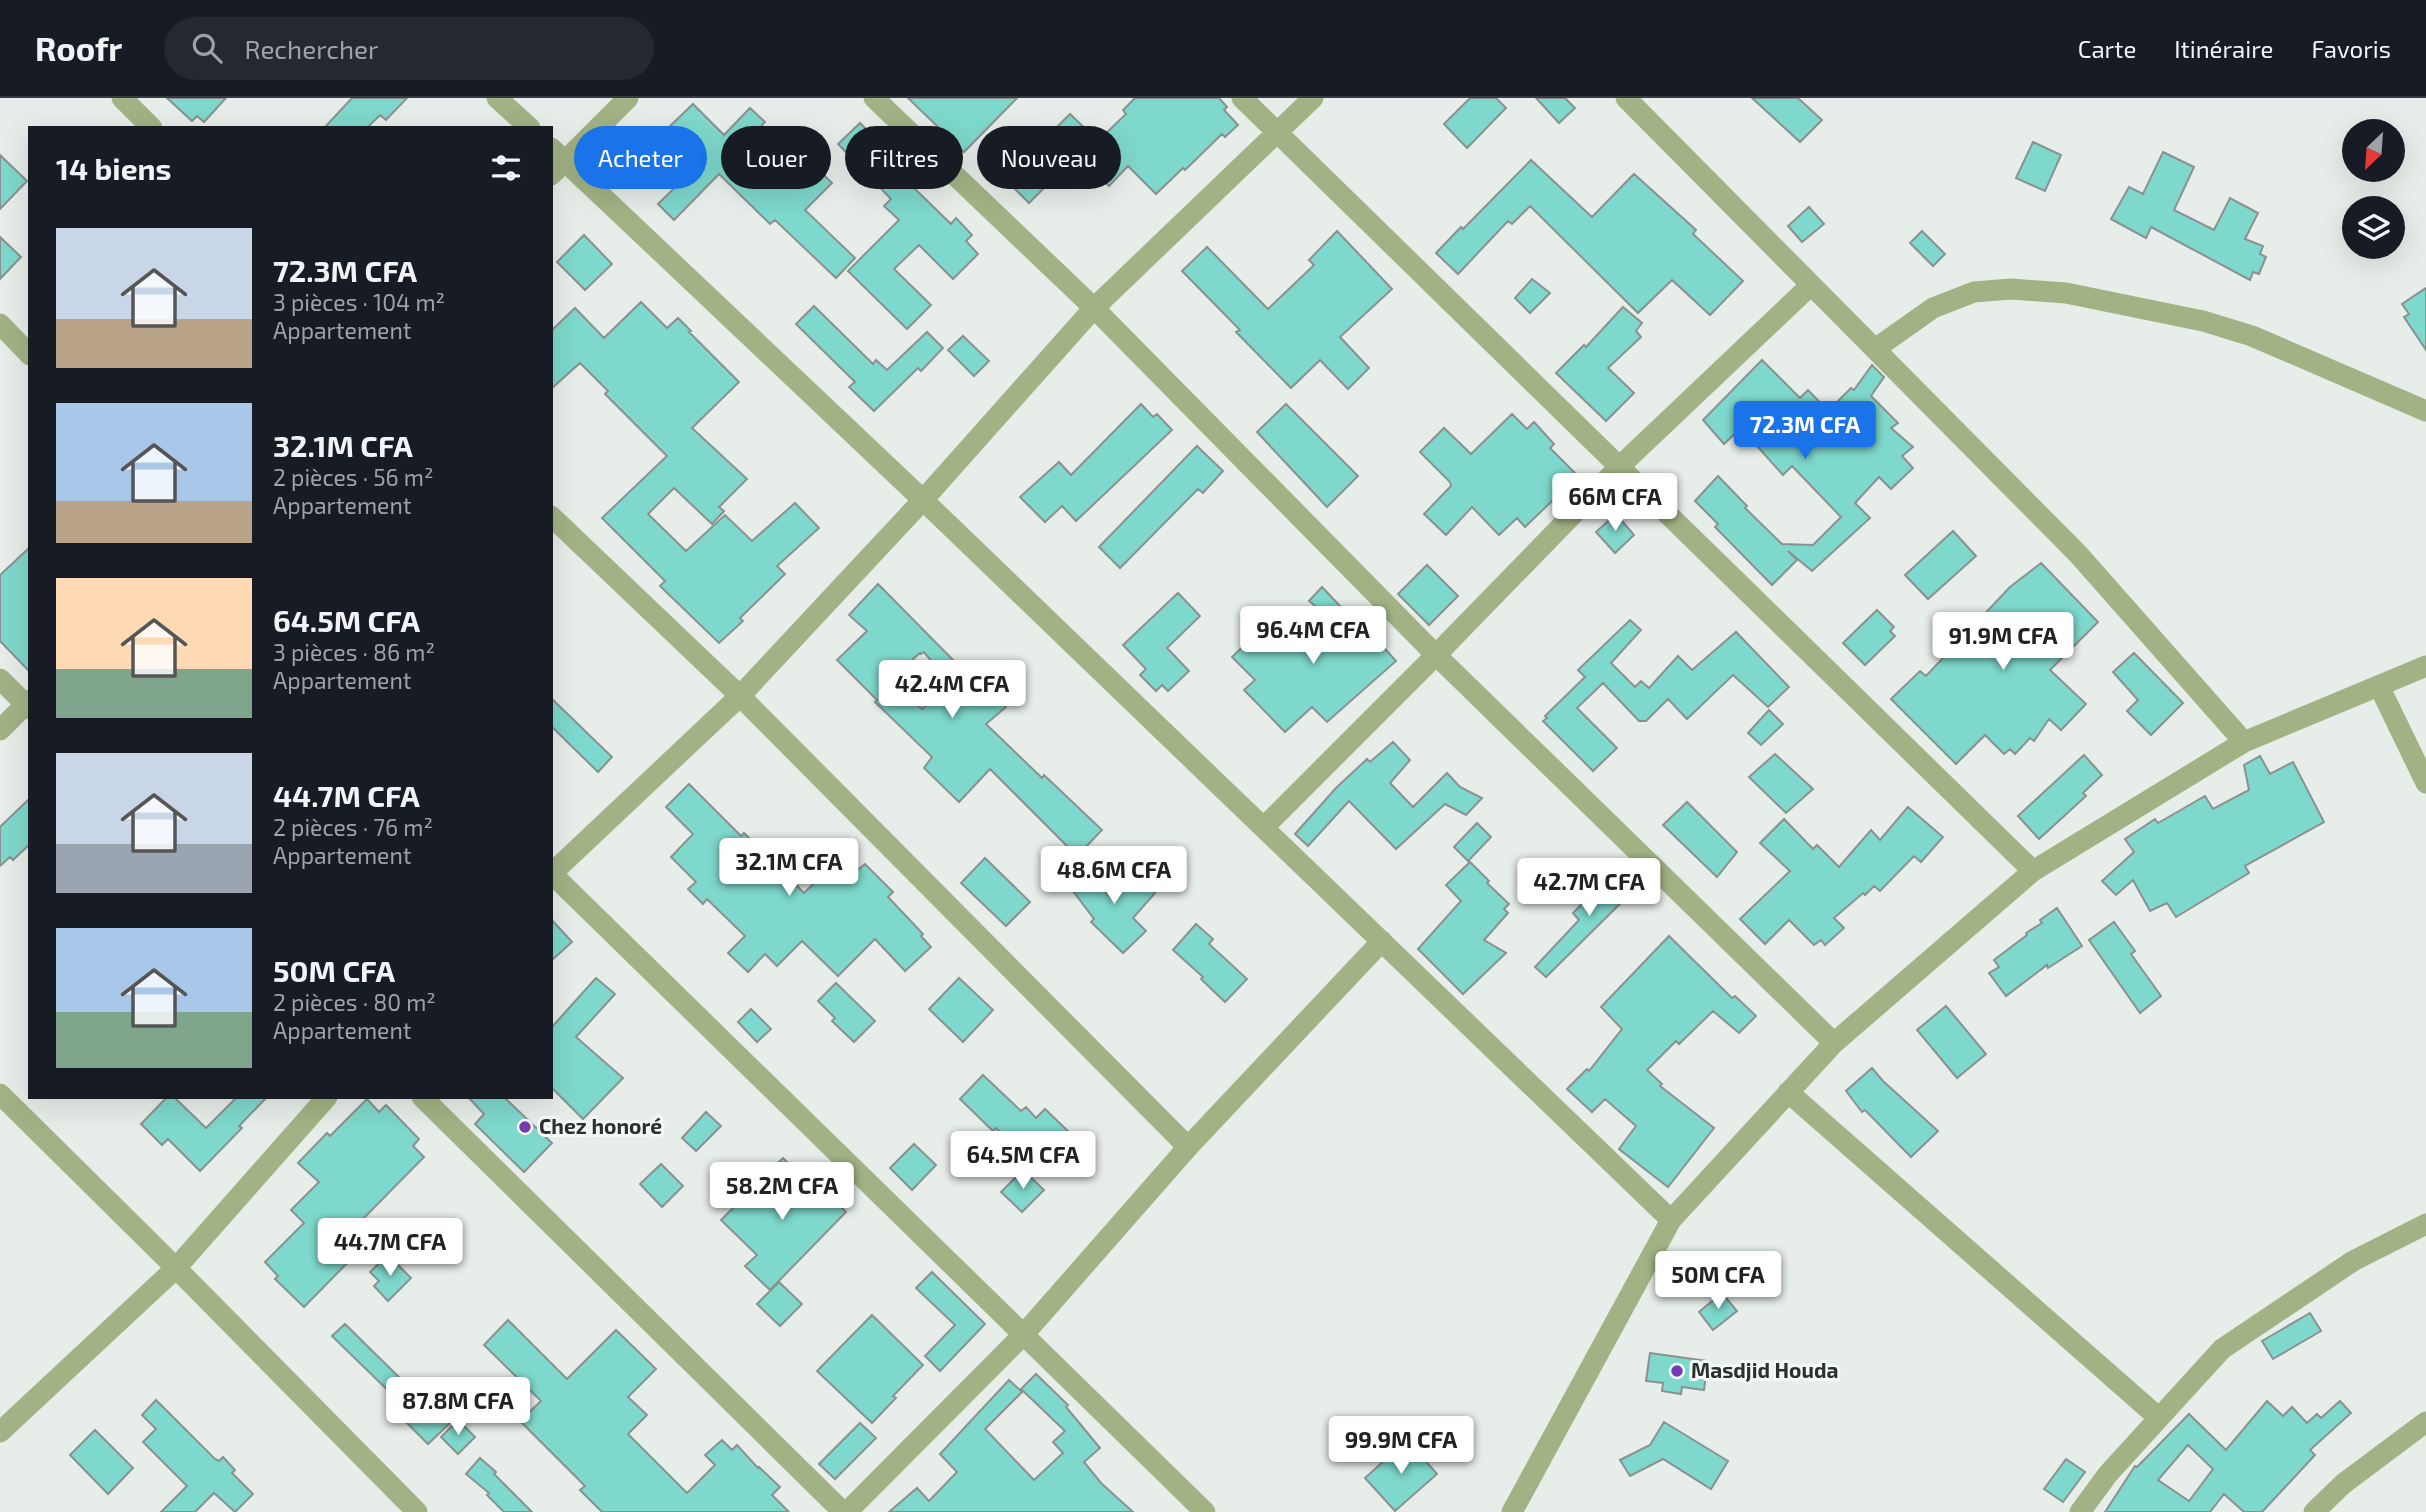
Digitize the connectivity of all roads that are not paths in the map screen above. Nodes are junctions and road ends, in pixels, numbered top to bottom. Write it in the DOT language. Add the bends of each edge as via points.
graph roads {
  1 [pos="122,98"];
  2 [pos="497,98"];
  3 [pos="628,98"];
  4 [pos="874,98"];
  5 [pos="1242,98"];
  6 [pos="1313,98"];
  7 [pos="1626,98"];
  8 [pos="150,126"];
  9 [pos="528,126"];
  10 [pos="1277,132"];
  11 [pos="556,161"];
  12 [pos="1811,285"];
  13 [pos="1094,308"];
  14 [pos="0,324"];
  15 [pos="1875,349"];
  16 [pos="28,353"];
  17 [pos="2426,411"];
  18 [pos="1619,467"];
  19 [pos="923,500"];
  20 [pos="553,518"];
  21 [pos="1436,655"];
  22 [pos="2426,666"];
  23 [pos="0,680"];
  24 [pos="2379,686"];
  25 [pos="740,696"];
  26 [pos="28,704"];
  27 [pos="0,730"];
  28 [pos="2245,742"];
  29 [pos="2426,783"];
  30 [pos="1264,827"];
  31 [pos="553,871"];
  32 [pos="2034,871"];
  33 [pos="553,875"];
  34 [pos="1382,941"];
  35 [pos="1834,1043"];
  36 [pos="1788,1092"];
  37 [pos="0,1094"];
  38 [pos="325,1099"];
  39 [pos="424,1099"];
  40 [pos="1188,1147"];
  41 [pos="1671,1220"];
  42 [pos="2426,1224"];
  43 [pos="176,1268"];
  44 [pos="1024,1334"];
  45 [pos="2159,1418"];
  46 [pos="2426,1422"];
  47 [pos="0,1432"];
  48 [pos="417,1512"];
  49 [pos="845,1512"];
  50 [pos="1205,1512"];
  51 [pos="1512,1512"];
  52 [pos="2080,1512"];
  53 [pos="2314,1512"];
  1 -- 8 [label="street"];
  2 -- 9 [label="street"];
  3 -- 11 [label="street"];
  4 -- 13 [label="street"];
  5 -- 10 [label="street"];
  6 -- 10 [label="street"];
  7 -- 12 [label="street"];
  10 -- 13 [label="street"];
  10 -- 18 [label="street"];
  11 -- 19 [label="street"];
  12 -- 15 [label="street"];
  12 -- 18 [label="street"];
  13 -- 19 [label="street"];
  13 -- 21 [label="street"];
  14 -- 16 [label="street"];
  15 -- 17 [label="street" via="1933,308 1974,292 2066,293 2203,321 2252,336"];
  15 -- 28 [label="street" via="2078,554"];
  18 -- 21 [label="street"];
  18 -- 32 [label="street"];
  19 -- 25 [label="street"];
  19 -- 30 [label="street"];
  20 -- 25 [label="street"];
  21 -- 30 [label="street"];
  21 -- 35 [label="street"];
  22 -- 24 [label="street"];
  23 -- 26 [label="street"];
  24 -- 28 [label="street"];
  24 -- 29 [label="street"];
  25 -- 31 [label="street"];
  25 -- 40 [label="street"];
  26 -- 27 [label="street"];
  28 -- 32 [label="street"];
  30 -- 34 [label="street"];
  32 -- 35 [label="street"];
  33 -- 44 [label="street"];
  34 -- 40 [label="street"];
  34 -- 41 [label="street"];
  35 -- 36 [label="street"];
  36 -- 41 [label="street"];
  36 -- 45 [label="street"];
  37 -- 43 [label="street"];
  38 -- 43 [label="street"];
  39 -- 49 [label="street"];
  40 -- 44 [label="street"];
  41 -- 51 [label="street"];
  42 -- 45 [label="street" via="2353,1261 2222,1349"];
  43 -- 47 [label="street"];
  43 -- 48 [label="street"];
  44 -- 49 [label="street"];
  44 -- 50 [label="street"];
  45 -- 52 [label="street"];
  46 -- 53 [label="street" via="2343,1484"];
}
